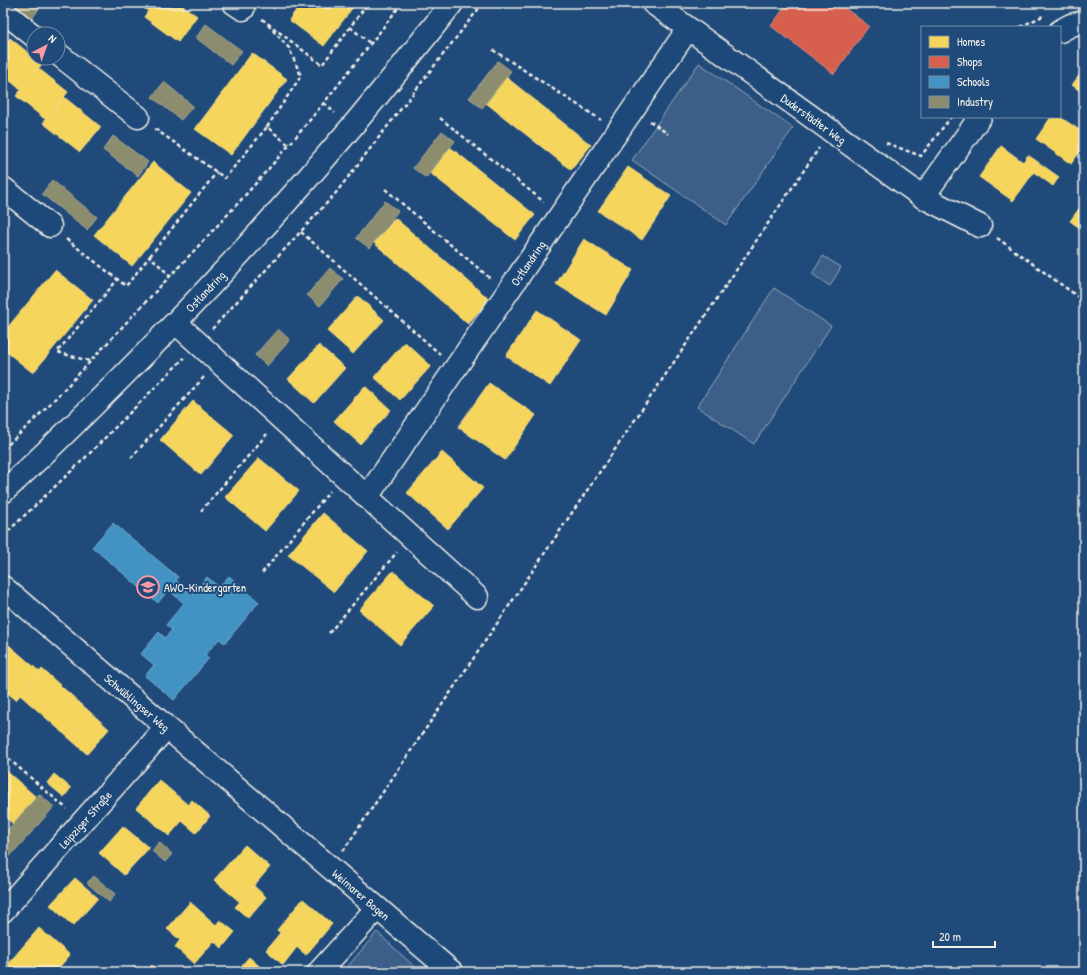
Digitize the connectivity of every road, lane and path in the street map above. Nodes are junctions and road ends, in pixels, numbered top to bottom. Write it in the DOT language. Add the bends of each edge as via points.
graph roads {
  1 [pos="368,3"];
  2 [pos="402,3"];
  3 [pos="452,3"];
  4 [pos="483,3"];
  5 [pos="653,3"];
  6 [pos="239,6"];
  7 [pos="3,11"];
  8 [pos="264,20"];
  9 [pos="1084,22"];
  10 [pos="350,28"];
  11 [pos="688,29"];
  12 [pos="26,30"];
  13 [pos="1061,30"];
  14 [pos="371,44"];
  15 [pos="493,50"];
  16 [pos="66,60"];
  17 [pos="138,117"];
  18 [pos="440,118"];
  19 [pos="950,118"];
  20 [pos="979,118"];
  21 [pos="267,127"];
  22 [pos="831,130"];
  23 [pos="618,131"];
  24 [pos="289,145"];
  25 [pos="870,158"];
  26 [pos="217,172"];
  27 [pos="3,188"];
  28 [pos="385,189"];
  29 [pos="923,197"];
  30 [pos="560,215"];
  31 [pos="50,226"];
  32 [pos="980,226"];
  33 [pos="301,232"];
  34 [pos="150,256"];
  35 [pos="170,276"];
  36 [pos="118,279"];
  37 [pos="507,292"];
  38 [pos="1084,301"];
  39 [pos="176,323"];
  40 [pos="198,344"];
  41 [pos="90,361"];
  42 [pos="218,362"];
  43 [pos="456,367"];
  44 [pos="280,418"];
  45 [pos="3,449"];
  46 [pos="131,458"];
  47 [pos="343,476"];
  48 [pos="3,492"];
  49 [pos="367,497"];
  50 [pos="202,511"];
  51 [pos="3,535"];
  52 [pos="410,537"];
  53 [pos="262,573"];
  54 [pos="3,587"];
  55 [pos="477,597"];
  56 [pos="329,633"];
  57 [pos="166,728"];
  58 [pos="3,754"];
  59 [pos="271,817"];
  60 [pos="82,822"];
  61 [pos="332,868"];
  62 [pos="377,908"];
  63 [pos="3,911"];
  64 [pos="319,972"];
  65 [pos="452,972"];
  1 -- 10 [label="path"];
  2 -- 14 [label="path"];
  3 -- 39 [label="street, Ostlandring" via="312,175"];
  4 -- 33 [label="path" via="335,194"];
  5 -- 11 [label="street, Duderstädter Weg"];
  6 -- 8 [label="path"];
  7 -- 12 [label="street"];
  8 -- 10 [label="path" via="322,65"];
  8 -- 21 [label="path" via="289,48 301,76"];
  9 -- 13 [label="street"];
  10 -- 14 [label="path"];
  11 -- 22 [label="street, Duderstädter Weg"];
  11 -- 23 [label="street, Ostlandring"];
  14 -- 24 [label="path"];
  15 -- 23 [label="path"];
  16 -- 17 [label="street"];
  17 -- 26 [label="path"];
  18 -- 30 [label="path"];
  19 -- 25 [label="path" via="921,156 886,143"];
  20 -- 29 [label="street"];
  21 -- 24 [label="path"];
  21 -- 26 [label="path" via="225,178"];
  22 -- 25 [label="street, Duderstädter Weg"];
  22 -- 61 [label="path"];
  23 -- 30 [label="street, Ostlandring"];
  24 -- 35 [label="path"];
  25 -- 29 [label="street, Duderstädter Weg"];
  26 -- 34 [label="path"];
  27 -- 31 [label="street"];
  28 -- 37 [label="path"];
  29 -- 32 [label="street, Duderstädter Weg"];
  30 -- 37 [label="street, Ostlandring"];
  31 -- 36 [label="path"];
  32 -- 38 [label="path"];
  33 -- 40 [label="path"];
  33 -- 43 [label="path"];
  34 -- 35 [label="path"];
  34 -- 36 [label="path" via="126,286"];
  35 -- 41 [label="path"];
  36 -- 41 [label="path" via="57,352"];
  37 -- 43 [label="street, Ostlandring"];
  39 -- 40 [label="street, Ostlandring"];
  39 -- 48 [label="street, Ostlandring" via="37,462"];
  40 -- 42 [label="street, Ostlandring"];
  40 -- 51 [label="path" via="84,459"];
  41 -- 45 [label="path"];
  42 -- 44 [label="street, Ostlandring"];
  42 -- 46 [label="path"];
  43 -- 49 [label="street, Ostlandring"];
  44 -- 47 [label="street, Ostlandring"];
  44 -- 50 [label="path"];
  47 -- 49 [label="street, Ostlandring"];
  47 -- 53 [label="path"];
  49 -- 52 [label="street, Ostlandring"];
  52 -- 55 [label="street, Ostlandring"];
  52 -- 56 [label="path"];
  54 -- 57 [label="street, Schwüblingser Weg"];
  57 -- 59 [label="street, Schwüblingser Weg"];
  57 -- 60 [label="street, Leipziger Straße"];
  58 -- 60 [label="path"];
  59 -- 61 [label="street, Weimarer Bogen"];
  60 -- 63 [label="street, Leipziger Straße"];
  61 -- 62 [label="street, Weimarer Bogen"];
  62 -- 64 [label="street"];
  62 -- 65 [label="street, Weimarer Bogen"];
}
